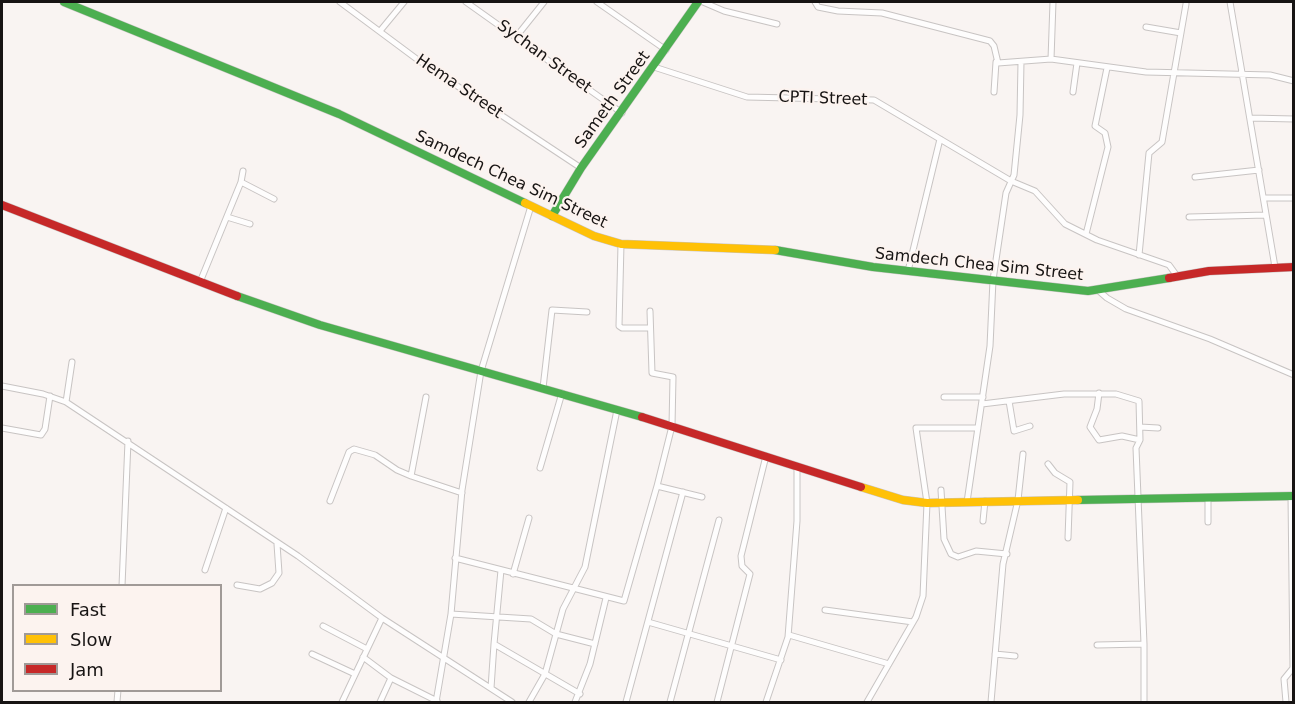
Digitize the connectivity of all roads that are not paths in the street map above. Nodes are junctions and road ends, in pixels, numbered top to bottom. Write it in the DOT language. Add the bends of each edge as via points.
graph roads {
  1 [pos="64,2"];
  2 [pos="340,2"];
  3 [pos="404,2"];
  4 [pos="466,2"];
  5 [pos="544,2"];
  6 [pos="597,2"];
  7 [pos="698,2"];
  8 [pos="702,2"];
  9 [pos="815,2"];
  10 [pos="1053,2"];
  11 [pos="1230,2"];
  12 [pos="1186,4"];
  13 [pos="777,24"];
  14 [pos="1146,27"];
  15 [pos="380,31"];
  16 [pos="1180,33"];
  17 [pos="516,37"];
  18 [pos="666,50"];
  19 [pos="1051,59"];
  20 [pos="996,62"];
  21 [pos="1021,62"];
  22 [pos="1077,63"];
  23 [pos="654,66"];
  24 [pos="1107,69"];
  25 [pos="1174,73"];
  26 [pos="1244,74"];
  27 [pos="1293,81"];
  28 [pos="994,92"];
  29 [pos="1073,92"];
  30 [pos="622,113"];
  31 [pos="1251,118"];
  32 [pos="1293,119"];
  33 [pos="940,139"];
  34 [pos="581,168"];
  35 [pos="1259,170"];
  36 [pos="243,171"];
  37 [pos="1195,177"];
  38 [pos="1011,181"];
  39 [pos="241,182"];
  40 [pos="1264,198"];
  41 [pos="1293,198"];
  42 [pos="274,199"];
  43 [pos="2,205"];
  44 [pos="531,206"];
  45 [pos="1266,215"];
  46 [pos="552,216"];
  47 [pos="227,217"];
  48 [pos="1189,217"];
  49 [pos="250,224"];
  50 [pos="1086,234"];
  51 [pos="621,244"];
  52 [pos="1139,255"];
  53 [pos="1275,267"];
  54 [pos="1293,267"];
  55 [pos="908,272"];
  56 [pos="1177,276"];
  57 [pos="993,280"];
  58 [pos="200,282"];
  59 [pos="1099,291"];
  60 [pos="650,311"];
  61 [pos="587,312"];
  62 [pos="650,328"];
  63 [pos="72,362"];
  64 [pos="481,371"];
  65 [pos="1293,375"];
  66 [pos="2,386"];
  67 [pos="543,388"];
  68 [pos="562,393"];
  69 [pos="1099,393"];
  70 [pos="50,396"];
  71 [pos="426,397"];
  72 [pos="983,397"];
  73 [pos="944,398"];
  74 [pos="1009,401"];
  75 [pos="66,402"];
  76 [pos="982,404"];
  77 [pos="617,410"];
  78 [pos="672,426"];
  79 [pos="1030,426"];
  80 [pos="1140,427"];
  81 [pos="2,428"];
  82 [pos="978,428"];
  83 [pos="1158,428"];
  84 [pos="1140,440"];
  85 [pos="128,441"];
  86 [pos="1023,454"];
  87 [pos="766,456"];
  88 [pos="1048,464"];
  89 [pos="797,466"];
  90 [pos="540,468"];
  91 [pos="411,476"];
  92 [pos="657,486"];
  93 [pos="941,490"];
  94 [pos="683,492"];
  95 [pos="462,493"];
  96 [pos="1292,496"];
  97 [pos="702,497"];
  98 [pos="1140,498"];
  99 [pos="1208,498"];
  100 [pos="1070,499"];
  101 [pos="1018,500"];
  102 [pos="330,501"];
  103 [pos="985,501"];
  104 [pos="967,502"];
  105 [pos="927,503"];
  106 [pos="942,503"];
  107 [pos="226,508"];
  108 [pos="529,518"];
  109 [pos="718,519"];
  110 [pos="983,521"];
  111 [pos="1208,522"];
  112 [pos="1068,538"];
  113 [pos="277,544"];
  114 [pos="1007,554"];
  115 [pos="455,558"];
  116 [pos="205,570"];
  117 [pos="501,570"];
  118 [pos="513,574"];
  119 [pos="122,584"];
  120 [pos="237,585"];
  121 [pos="573,590"];
  122 [pos="606,598"];
  123 [pos="825,610"];
  124 [pos="451,614"];
  125 [pos="497,617"];
  126 [pos="382,618"];
  127 [pos="648,622"];
  128 [pos="913,622"];
  129 [pos="323,626"];
  130 [pos="688,632"];
  131 [pos="556,634"];
  132 [pos="789,635"];
  133 [pos="494,644"];
  134 [pos="595,644"];
  135 [pos="1144,644"];
  136 [pos="1097,645"];
  137 [pos="732,646"];
  138 [pos="367,649"];
  139 [pos="312,654"];
  140 [pos="995,654"];
  141 [pos="1015,656"];
  142 [pos="363,657"];
  143 [pos="444,659"];
  144 [pos="780,660"];
  145 [pos="890,664"];
  146 [pos="355,674"];
  147 [pos="545,674"];
  148 [pos="391,678"];
  149 [pos="491,688"];
  150 [pos="580,694"];
  151 [pos="436,701"];
  152 [pos="342,702"];
  153 [pos="380,702"];
  154 [pos="512,702"];
  155 [pos="529,702"];
  156 [pos="575,702"];
  157 [pos="626,702"];
  158 [pos="670,702"];
  159 [pos="717,702"];
  160 [pos="766,702"];
  161 [pos="867,702"];
  162 [pos="991,702"];
  163 [pos="1144,702"];
  164 [pos="1286,702"];
  1 -- 44 [label="street, Samdech Chea Sim Street" via="339,114"];
  2 -- 15 [label="street, Hema Street"];
  3 -- 15 [label="street"];
  4 -- 17 [label="street, Sychan Street"];
  5 -- 17 [label="street"];
  6 -- 18 [label="street"];
  7 -- 18 [label="street, Sameth Street"];
  8 -- 13 [label="street"];
  9 -- 20 [label="street" via="818,7 882,13 990,41"];
  10 -- 19 [label="street"];
  11 -- 26 [label="street"];
  12 -- 16 [label="street"];
  14 -- 16 [label="street"];
  15 -- 34 [label="street, Hema Street"];
  16 -- 25 [label="street"];
  17 -- 30 [label="street, Sychan Street"];
  18 -- 23 [label="street, Sameth Street"];
  19 -- 21 [label="street"];
  19 -- 22 [label="street"];
  20 -- 21 [label="street"];
  20 -- 28 [label="street"];
  21 -- 38 [label="street" via="1020,115"];
  22 -- 24 [label="street"];
  22 -- 29 [label="street"];
  23 -- 30 [label="street, Sameth Street"];
  23 -- 33 [label="street, CPTI Street" via="747,97 871,99"];
  24 -- 25 [label="street"];
  24 -- 50 [label="street" via="1095,126 1105,133 1108,147"];
  25 -- 26 [label="street"];
  25 -- 52 [label="street" via="1162,142 1149,153"];
  26 -- 27 [label="street"];
  26 -- 31 [label="street"];
  30 -- 34 [label="street, Sameth Street"];
  31 -- 32 [label="street"];
  31 -- 35 [label="street"];
  33 -- 38 [label="street, CPTI Street"];
  33 -- 55 [label="street"];
  34 -- 46 [label="street, Sameth Street"];
  35 -- 37 [label="street"];
  35 -- 40 [label="street"];
  36 -- 39 [label="street"];
  38 -- 50 [label="street, CPTI Street" via="1035,191 1065,224"];
  38 -- 57 [label="street"];
  39 -- 42 [label="street"];
  39 -- 47 [label="street"];
  40 -- 41 [label="street"];
  40 -- 45 [label="street"];
  43 -- 58 [label="street"];
  44 -- 46 [label="street, Samdech Chea Sim Street"];
  44 -- 64 [label="street"];
  45 -- 48 [label="street"];
  45 -- 53 [label="street"];
  46 -- 51 [label="street, Samdech Chea Sim Street"];
  47 -- 49 [label="street"];
  47 -- 58 [label="street"];
  50 -- 52 [label="street, CPTI Street"];
  51 -- 55 [label="street, Samdech Chea Sim Street" via="785,250"];
  51 -- 62 [label="street" via="619,326"];
  52 -- 56 [label="street, CPTI Street" via="1172,267"];
  53 -- 54 [label="street, Samdech Chea Sim Street"];
  53 -- 56 [label="street, Samdech Chea Sim Street"];
  55 -- 57 [label="street, Samdech Chea Sim Street"];
  56 -- 59 [label="street, Samdech Chea Sim Street"];
  57 -- 59 [label="street, Samdech Chea Sim Street"];
  57 -- 72 [label="street"];
  58 -- 64 [label="street" via="320,325"];
  59 -- 65 [label="street" via="1126,309"];
  60 -- 62 [label="street"];
  61 -- 67 [label="street" via="552,310"];
  62 -- 78 [label="street" via="652,373 673,377"];
  63 -- 75 [label="street"];
  64 -- 67 [label="street"];
  64 -- 95 [label="street"];
  66 -- 70 [label="street"];
  67 -- 68 [label="street"];
  68 -- 77 [label="street"];
  68 -- 90 [label="street"];
  69 -- 74 [label="street"];
  69 -- 80 [label="street" via="1138,399"];
  69 -- 84 [label="street" via="1090,426 1099,440 1122,436"];
  70 -- 75 [label="street"];
  70 -- 81 [label="street" via="41,435"];
  71 -- 91 [label="street"];
  72 -- 73 [label="street"];
  72 -- 76 [label="street"];
  74 -- 76 [label="street"];
  74 -- 79 [label="street" via="1014,431"];
  75 -- 85 [label="street"];
  76 -- 82 [label="street"];
  77 -- 78 [label="street"];
  77 -- 121 [label="street" via="585,567"];
  78 -- 87 [label="street"];
  78 -- 92 [label="street"];
  80 -- 83 [label="street"];
  80 -- 84 [label="street"];
  82 -- 104 [label="street"];
  82 -- 105 [label="street" via="916,428"];
  84 -- 98 [label="street" via="1136,448"];
  85 -- 107 [label="street"];
  85 -- 119 [label="street"];
  86 -- 101 [label="street"];
  87 -- 89 [label="street"];
  87 -- 137 [label="street" via="741,556 742,566 750,574"];
  88 -- 100 [label="street" via="1070,482"];
  89 -- 105 [label="street" via="903,500"];
  89 -- 132 [label="street"];
  91 -- 95 [label="street"];
  91 -- 102 [label="street" via="375,455 354,449 349,452"];
  92 -- 94 [label="street"];
  92 -- 122 [label="street" via="627,596 624,601"];
  93 -- 106 [label="street"];
  94 -- 97 [label="street"];
  94 -- 127 [label="street"];
  95 -- 115 [label="street"];
  96 -- 99 [label="street"];
  96 -- 164 [label="street" via="1293,668 1284,679"];
  98 -- 99 [label="street"];
  98 -- 100 [label="street"];
  98 -- 135 [label="street"];
  99 -- 111 [label="street"];
  100 -- 101 [label="street"];
  100 -- 112 [label="street"];
  101 -- 103 [label="street"];
  101 -- 114 [label="street"];
  103 -- 104 [label="street"];
  103 -- 110 [label="street"];
  104 -- 106 [label="street"];
  105 -- 106 [label="street"];
  105 -- 128 [label="street" via="924,591"];
  106 -- 114 [label="street" via="944,539 951,554"];
  107 -- 113 [label="street"];
  107 -- 116 [label="street"];
  108 -- 118 [label="street"];
  109 -- 130 [label="street"];
  113 -- 120 [label="street" via="279,573 272,583 260,589"];
  113 -- 126 [label="street"];
  114 -- 140 [label="street"];
  115 -- 117 [label="street"];
  115 -- 124 [label="street"];
  117 -- 118 [label="street"];
  117 -- 125 [label="street"];
  118 -- 121 [label="street"];
  121 -- 122 [label="street"];
  121 -- 131 [label="street"];
  122 -- 134 [label="street"];
  123 -- 128 [label="street"];
  124 -- 125 [label="street"];
  124 -- 143 [label="street"];
  125 -- 131 [label="street" via="531,619"];
  125 -- 133 [label="street"];
  126 -- 138 [label="street"];
  126 -- 143 [label="street"];
  127 -- 130 [label="street"];
  127 -- 157 [label="street"];
  128 -- 145 [label="street"];
  129 -- 138 [label="street"];
  130 -- 137 [label="street"];
  130 -- 158 [label="street"];
  131 -- 134 [label="street"];
  131 -- 147 [label="street"];
  132 -- 144 [label="street"];
  132 -- 145 [label="street"];
  133 -- 147 [label="street"];
  133 -- 149 [label="street"];
  134 -- 150 [label="street"];
  135 -- 136 [label="street"];
  135 -- 163 [label="street"];
  137 -- 144 [label="street"];
  137 -- 159 [label="street"];
  138 -- 142 [label="street"];
  139 -- 146 [label="street"];
  140 -- 141 [label="street"];
  140 -- 162 [label="street"];
  142 -- 146 [label="street"];
  142 -- 148 [label="street"];
  143 -- 149 [label="street"];
  143 -- 151 [label="street"];
  144 -- 160 [label="street"];
  145 -- 161 [label="street"];
  146 -- 152 [label="street"];
  147 -- 150 [label="street"];
  147 -- 155 [label="street"];
  148 -- 151 [label="street"];
  148 -- 153 [label="street"];
  149 -- 154 [label="street"];
  150 -- 156 [label="street"];
}
